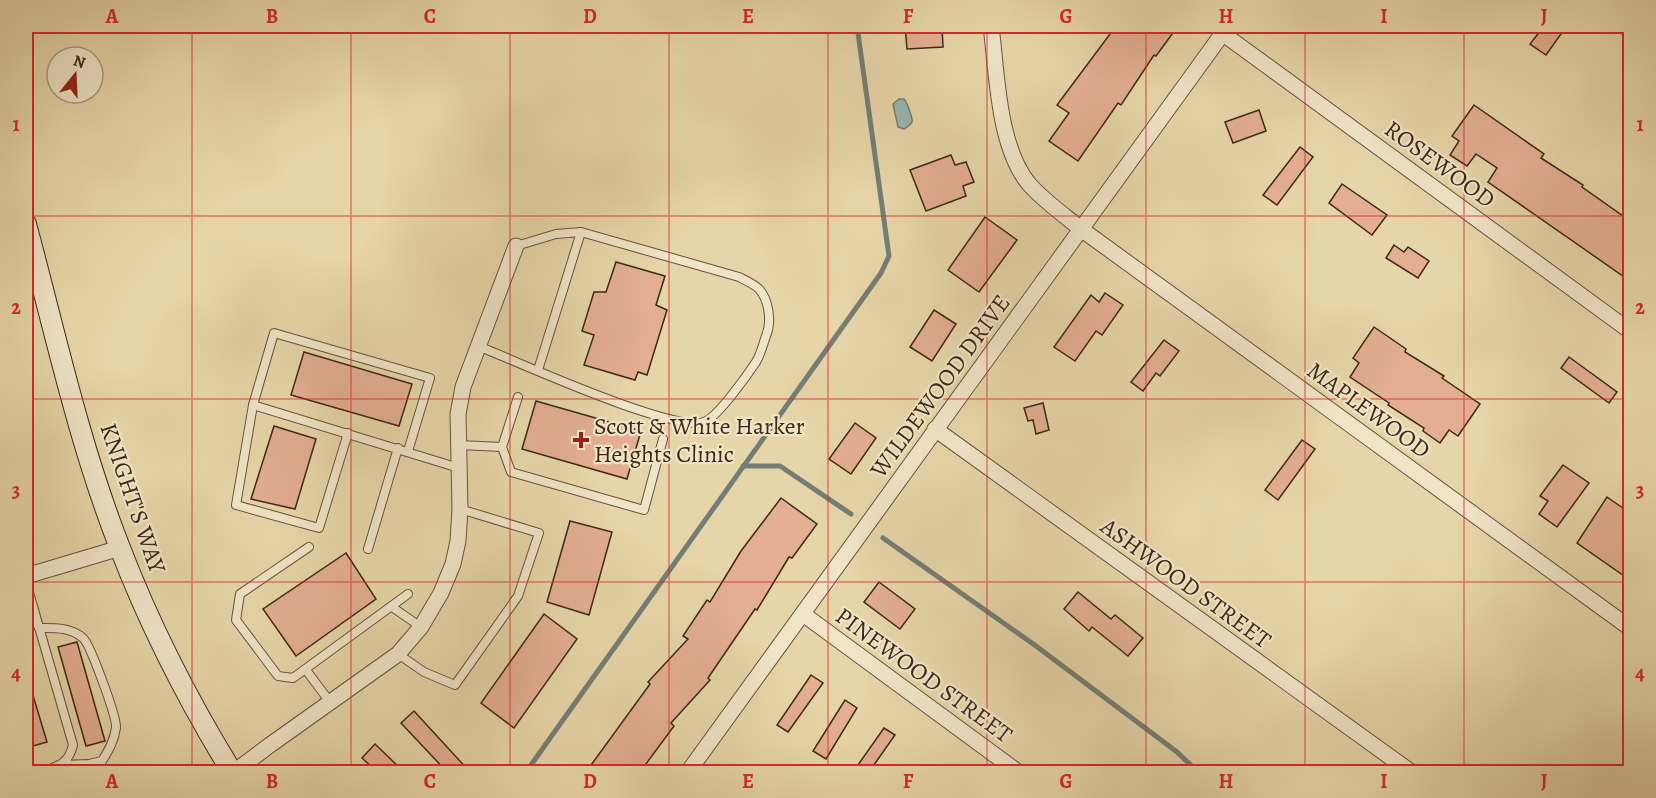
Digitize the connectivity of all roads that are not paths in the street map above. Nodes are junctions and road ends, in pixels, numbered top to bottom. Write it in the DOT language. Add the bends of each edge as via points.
graph roads {
  1 [pos="992,26"];
  2 [pos="1624,26"];
  3 [pos="1225,29"];
  4 [pos="1630,30"];
  5 [pos="26,224"];
  6 [pos="1081,229"];
  7 [pos="581,232"];
  8 [pos="516,246"];
  9 [pos="1630,331"];
  10 [pos="478,346"];
  11 [pos="538,370"];
  12 [pos="518,397"];
  13 [pos="253,405"];
  14 [pos="935,429"];
  15 [pos="348,433"];
  16 [pos="663,439"];
  17 [pos="459,446"];
  18 [pos="502,447"];
  19 [pos="398,448"];
  20 [pos="408,451"];
  21 [pos="459,468"];
  22 [pos="460,509"];
  23 [pos="309,547"];
  24 [pos="120,548"];
  25 [pos="368,549"];
  26 [pos="26,576"];
  27 [pos="26,582"];
  28 [pos="408,594"];
  29 [pos="392,607"];
  30 [pos="803,614"];
  31 [pos="38,625"];
  32 [pos="26,626"];
  33 [pos="421,627"];
  34 [pos="1630,628"];
  35 [pos="398,654"];
  36 [pos="306,670"];
  37 [pos="330,702"];
  38 [pos="62,765"];
  39 [pos="41,772"];
  40 [pos="233,772"];
  41 [pos="688,772"];
  42 [pos="1018,772"];
  43 [pos="1411,772"];
  1 -- 6 [label="street, MAPLEWOOD" via="1008,147 1028,183"];
  2 -- 4 [label="street"];
  3 -- 6 [label="street, WILDEWOOD DRIVE"];
  3 -- 9 [label="street, ROSEWOOD"];
  5 -- 24 [label="main road, KNIGHT'S WAY" via="87,452"];
  6 -- 14 [label="street, WILDEWOOD DRIVE"];
  6 -- 34 [label="street, MAPLEWOOD"];
  7 -- 8 [label="lane" via="556,234"];
  7 -- 11 [label="lane"];
  7 -- 11 [label="lane" via="739,277 758,288 768,306 769,330 757,361 715,415 705,422 691,424 634,409"];
  8 -- 10 [label="street"];
  10 -- 11 [label="lane"];
  10 -- 17 [label="street" via="463,387 458,414"];
  12 -- 18 [label="lane"];
  13 -- 15 [label="lane"];
  13 -- 15 [label="lane" via="236,506 319,528"];
  13 -- 20 [label="lane" via="274,333 430,378"];
  14 -- 30 [label="street, WILDEWOOD DRIVE"];
  14 -- 43 [label="street, ASHWOOD STREET"];
  15 -- 19 [label="lane"];
  16 -- 18 [label="lane" via="644,510 512,472"];
  17 -- 18 [label="lane"];
  17 -- 21 [label="street"];
  19 -- 20 [label="lane"];
  19 -- 25 [label="lane"];
  20 -- 21 [label="lane"];
  21 -- 22 [label="street"];
  22 -- 33 [label="street" via="453,564"];
  22 -- 35 [label="lane" via="539,532 519,596 456,685 424,672"];
  23 -- 36 [label="lane" via="240,594 236,620 278,676 293,678"];
  24 -- 26 [label="street"];
  24 -- 40 [label="main road, KNIGHT'S WAY" via="174,670"];
  27 -- 31 [label="lane"];
  28 -- 29 [label="lane"];
  29 -- 33 [label="lane"];
  29 -- 36 [label="lane"];
  30 -- 41 [label="street, WILDEWOOD DRIVE"];
  30 -- 42 [label="street, PINEWOOD STREET"];
  31 -- 32 [label="lane"];
  31 -- 38 [label="lane" via="73,745"];
  31 -- 38 [label="lane" via="66,628 84,639 113,708 116,725 112,745 102,761"];
  33 -- 35 [label="street"];
  35 -- 37 [label="street"];
  36 -- 37 [label="lane"];
  37 -- 40 [label="street"];
  38 -- 39 [label="lane"];
}
